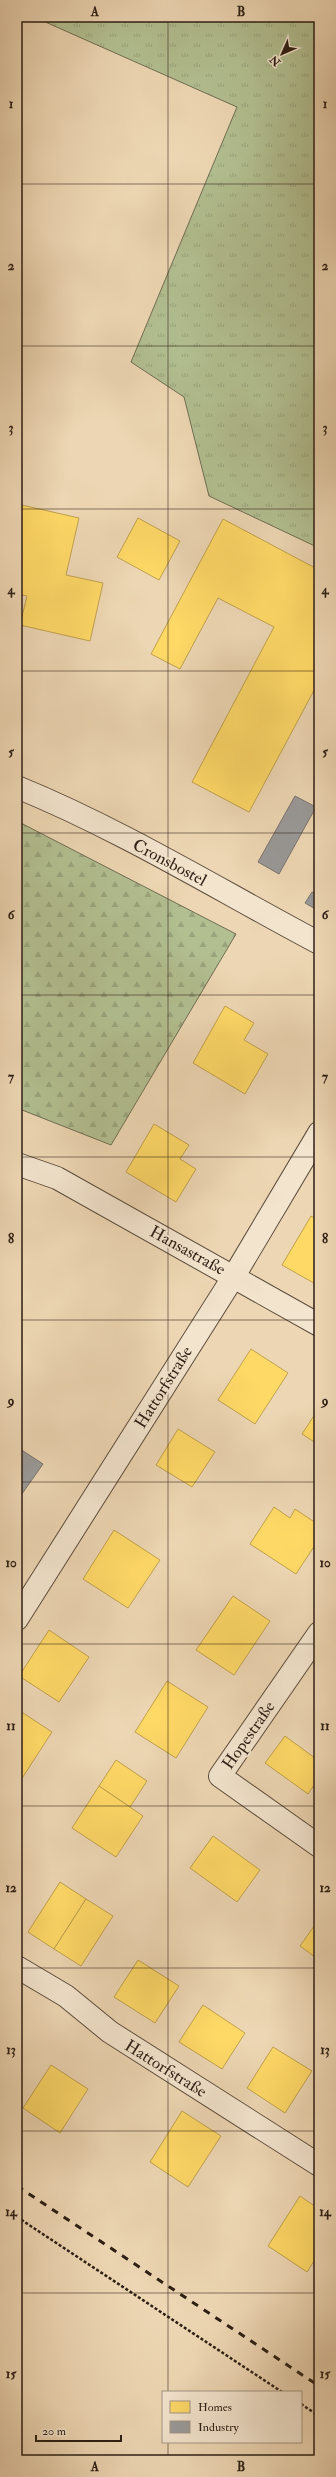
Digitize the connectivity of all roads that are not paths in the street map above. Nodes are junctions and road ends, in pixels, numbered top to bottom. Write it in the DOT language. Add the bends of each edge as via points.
graph roads {
  1 [pos="17,787"];
  2 [pos="319,943"];
  3 [pos="319,1133"];
  4 [pos="313,1158"];
  5 [pos="17,1164"];
  6 [pos="234,1276"];
  7 [pos="319,1325"];
  8 [pos="17,1619"];
  9 [pos="319,1633"];
  10 [pos="319,1846"];
  11 [pos="17,1967"];
  12 [pos="319,2165"];
  1 -- 2 [label="street, Cronsbostel" via="92,821 180,866"];
  3 -- 4 [label="street, Hattorfstraße"];
  4 -- 6 [label="street, Hattorfstraße"];
  5 -- 6 [label="street, Hansastraße" via="57,1178"];
  6 -- 7 [label="street, Hansastraße"];
  6 -- 8 [label="street, Hattorfstraße"];
  9 -- 10 [label="street, Hopestraße" via="220,1776"];
  11 -- 12 [label="street, Hattorfstraße" via="66,1996 110,2032"];
}
